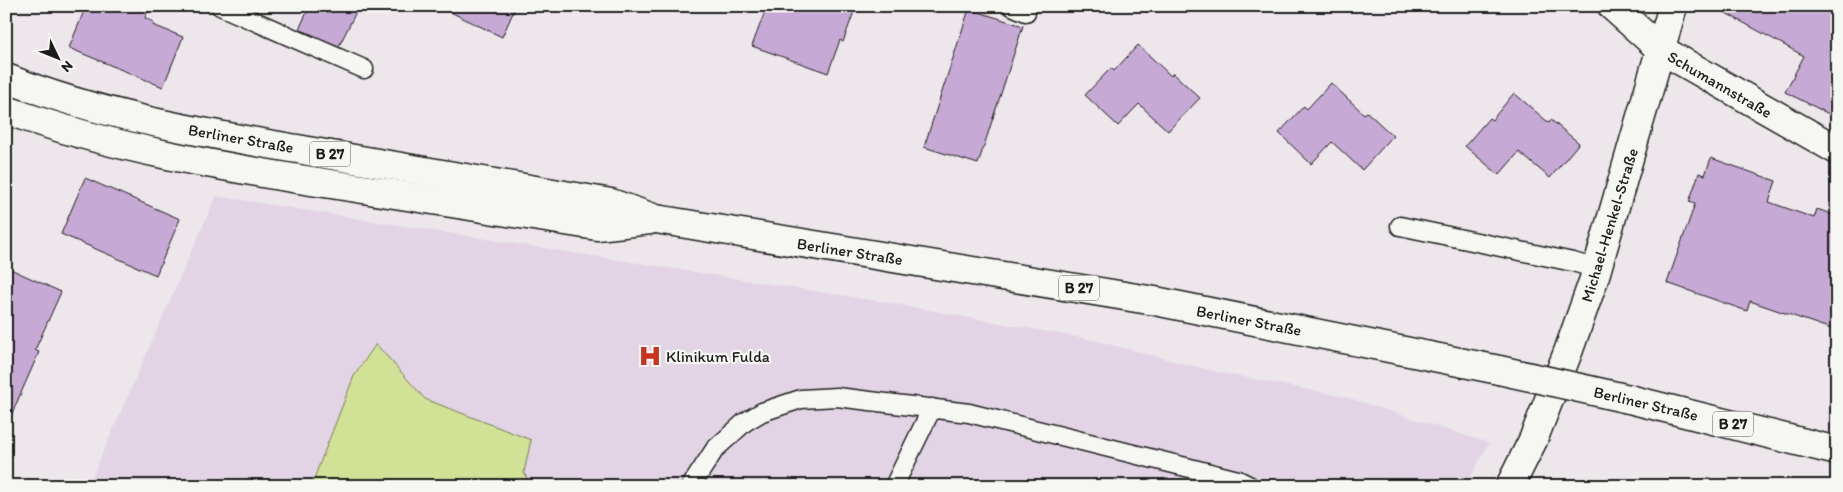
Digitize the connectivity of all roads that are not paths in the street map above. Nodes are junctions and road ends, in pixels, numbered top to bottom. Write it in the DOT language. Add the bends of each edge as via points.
graph roads {
  1 [pos="220,6"];
  2 [pos="1612,6"];
  3 [pos="1673,6"];
  4 [pos="1660,49"];
  5 [pos="364,69"];
  6 [pos="6,78"];
  7 [pos="6,110"];
  8 [pos="1837,150"];
  9 [pos="656,219"];
  10 [pos="1400,226"];
  11 [pos="1597,269"];
  12 [pos="932,408"];
  13 [pos="1837,451"];
  14 [pos="691,486"];
  15 [pos="894,486"];
  16 [pos="1250,486"];
  17 [pos="1510,486"];
  1 -- 5 [label="lane"];
  2 -- 4 [label="main road, Schumannstraße"];
  3 -- 4 [label="main road, Michael-Henkel-Straße"];
  4 -- 8 [label="main road, Schumannstraße"];
  4 -- 11 [label="main road, Michael-Henkel-Straße"];
  6 -- 9 [label="main road, Berliner Straße / B 27" via="126,117 611,203"];
  7 -- 9 [label="main road, Berliner Straße / B 27" via="132,148 246,171 597,226"];
  9 -- 13 [label="main road, Berliner Straße / B 27, bridge" via="1155,301 1499,370"];
  10 -- 11 [label="lane"];
  11 -- 17 [label="main road, Michael-Henkel-Straße" via="1533,440"];
  12 -- 14 [label="lane" via="837,397 789,402 762,412 732,432 715,449"];
  12 -- 15 [label="lane"];
  12 -- 16 [label="lane" via="969,413 1080,440 1238,480"];
}
